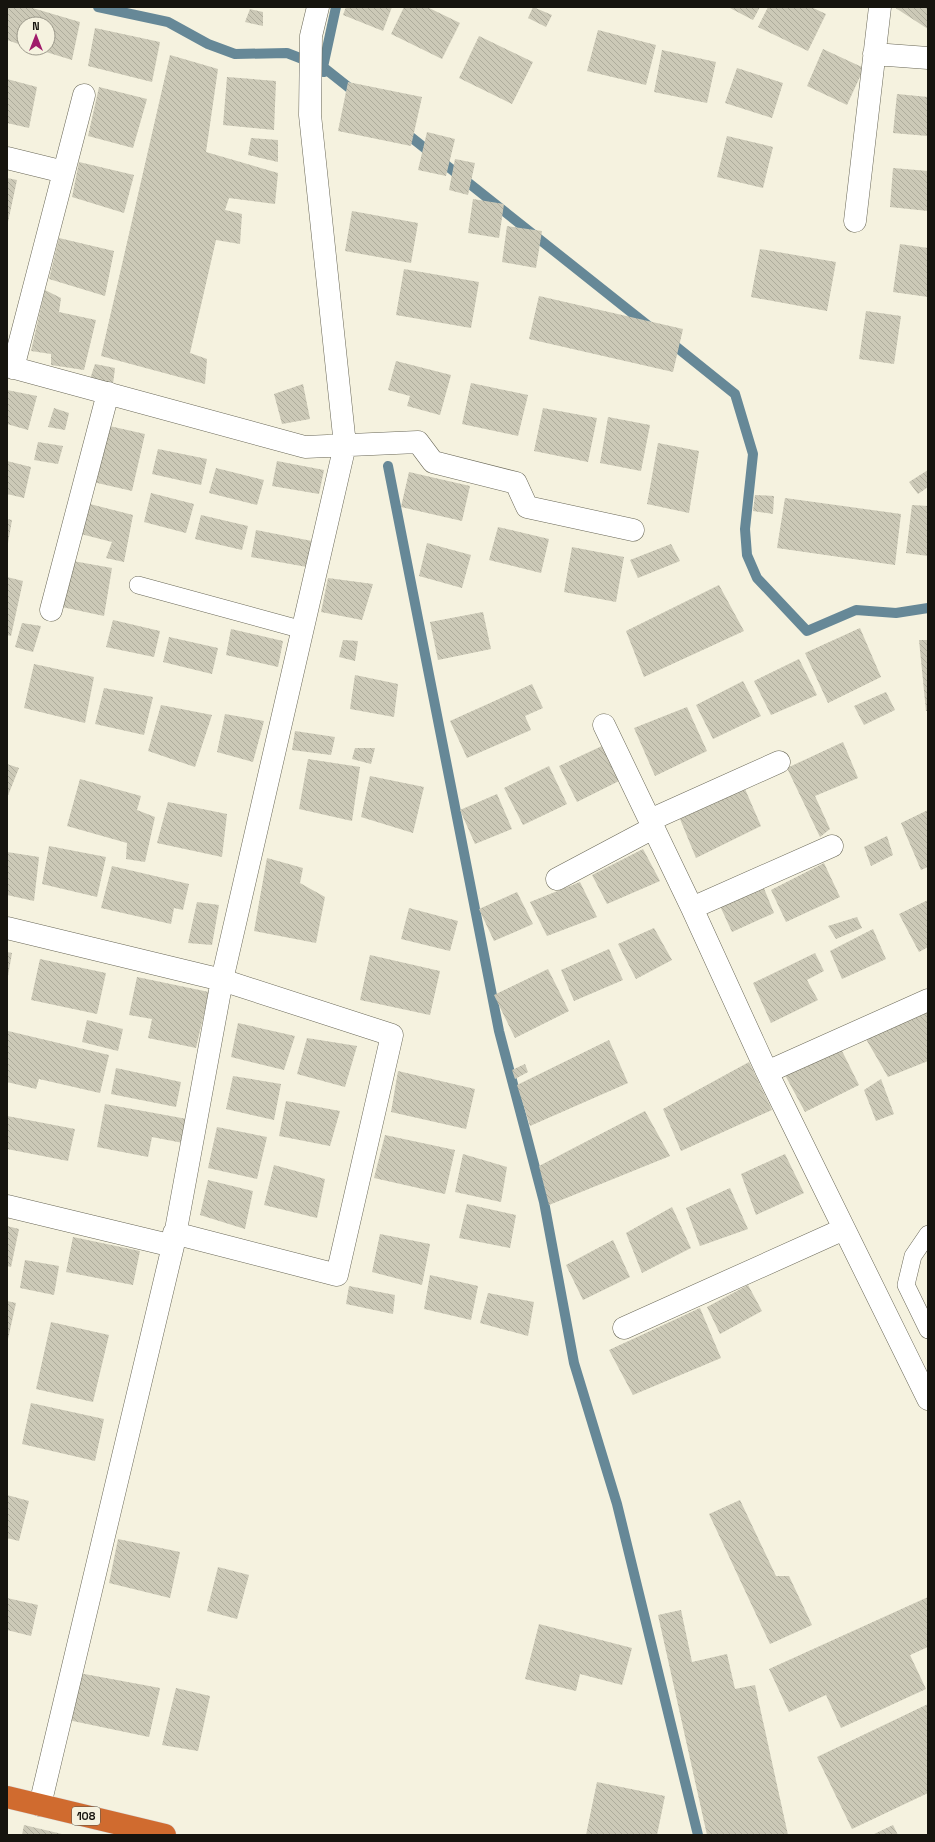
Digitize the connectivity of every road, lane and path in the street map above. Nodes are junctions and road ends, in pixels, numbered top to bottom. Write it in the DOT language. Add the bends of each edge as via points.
graph roads {
  1 [pos="318,7"];
  2 [pos="880,7"];
  3 [pos="874,54"];
  4 [pos="928,58"];
  5 [pos="84,95"];
  6 [pos="7,158"];
  7 [pos="64,172"];
  8 [pos="855,221"];
  9 [pos="10,367"];
  10 [pos="108,393"];
  11 [pos="345,445"];
  12 [pos="633,530"];
  13 [pos="138,585"];
  14 [pos="51,610"];
  15 [pos="302,630"];
  16 [pos="604,725"];
  17 [pos="779,762"];
  18 [pos="652,824"];
  19 [pos="832,846"];
  20 [pos="557,879"];
  21 [pos="692,908"];
  22 [pos="7,928"];
  23 [pos="222,980"];
  24 [pos="928,1000"];
  25 [pos="767,1072"];
  26 [pos="7,1206"];
  27 [pos="844,1229"];
  28 [pos="928,1234"];
  29 [pos="173,1240"];
  30 [pos="624,1328"];
  31 [pos="928,1330"];
  32 [pos="928,1400"];
  33 [pos="7,1797"];
  34 [pos="40,1805"];
  35 [pos="164,1835"];
  1 -- 11 [label="street" via="311,40 310,115"];
  2 -- 3 [label="street"];
  3 -- 4 [label="street"];
  3 -- 8 [label="street"];
  5 -- 7 [label="street"];
  6 -- 7 [label="street"];
  7 -- 9 [label="street"];
  9 -- 10 [label="street"];
  10 -- 11 [label="street" via="305,447"];
  10 -- 14 [label="street"];
  11 -- 12 [label="street" via="418,442 433,462 516,483 527,507"];
  11 -- 15 [label="street"];
  13 -- 15 [label="lane"];
  15 -- 23 [label="street"];
  16 -- 18 [label="street"];
  17 -- 18 [label="street"];
  18 -- 20 [label="street"];
  18 -- 21 [label="street"];
  19 -- 21 [label="street"];
  21 -- 25 [label="street"];
  22 -- 23 [label="street"];
  23 -- 29 [label="street"];
  23 -- 29 [label="street" via="392,1035 337,1275"];
  24 -- 25 [label="street"];
  25 -- 27 [label="street"];
  26 -- 29 [label="street"];
  27 -- 30 [label="street"];
  27 -- 32 [label="street"];
  28 -- 31 [label="lane" via="913,1256 906,1285"];
  29 -- 34 [label="street"];
  33 -- 34 [label="highway, 108"];
  34 -- 35 [label="highway, 108"];
}
